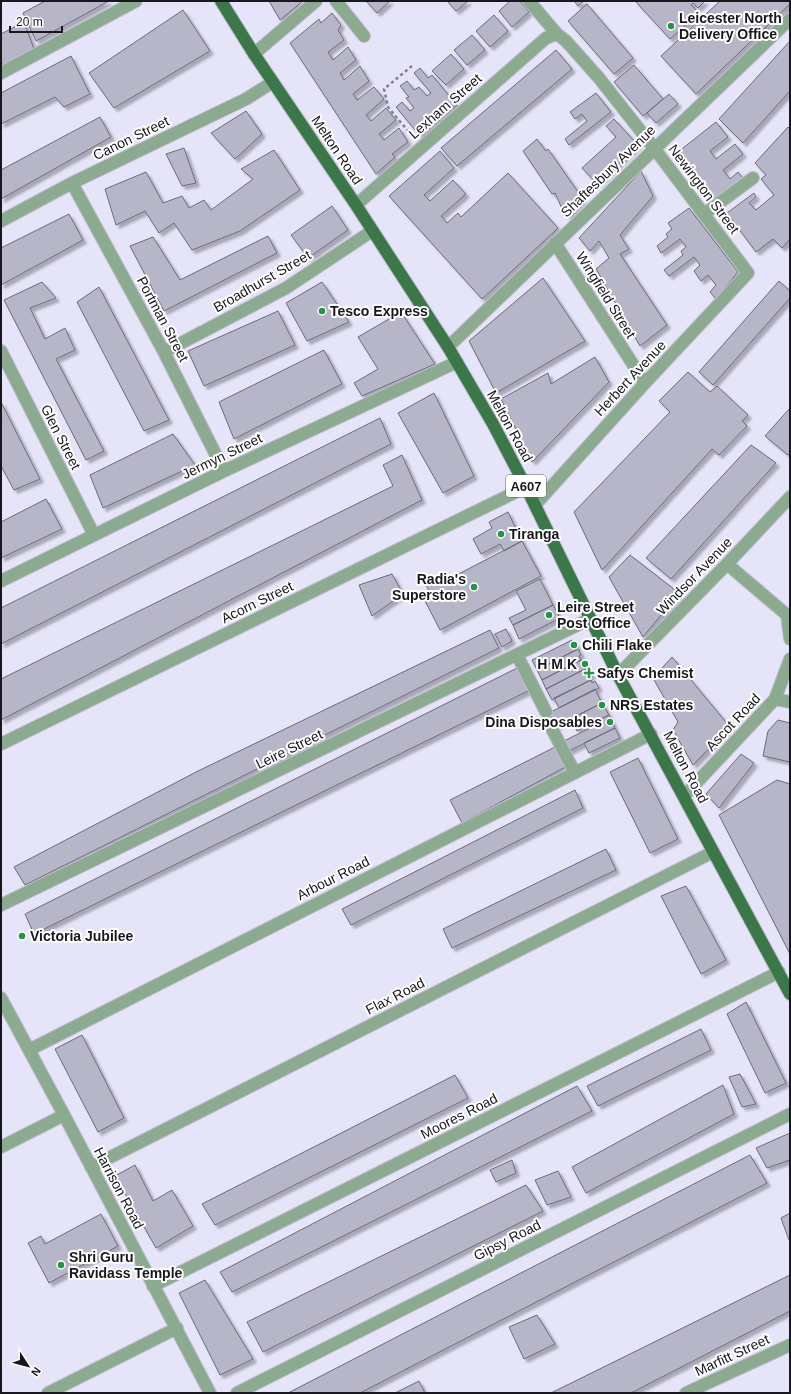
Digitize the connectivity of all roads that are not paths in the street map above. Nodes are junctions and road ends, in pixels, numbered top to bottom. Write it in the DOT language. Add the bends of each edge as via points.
graph roads {
  1 [pos="136,1"];
  2 [pos="221,1"];
  3 [pos="316,1"];
  4 [pos="336,1"];
  5 [pos="529,1"];
  6 [pos="790,19"];
  7 [pos="557,34"];
  8 [pos="364,36"];
  9 [pos="254,54"];
  10 [pos="1,72"];
  11 [pos="273,82"];
  12 [pos="654,148"];
  13 [pos="753,178"];
  14 [pos="72,183"];
  15 [pos="356,205"];
  16 [pos="704,214"];
  17 [pos="1,221"];
  18 [pos="372,231"];
  19 [pos="555,243"];
  20 [pos="748,273"];
  21 [pos="448,346"];
  22 [pos="1,351"];
  23 [pos="164,352"];
  24 [pos="458,362"];
  25 [pos="645,384"];
  26 [pos="224,471"];
  27 [pos="526,487"];
  28 [pos="790,497"];
  29 [pos="535,505"];
  30 [pos="94,535"];
  31 [pos="727,564"];
  32 [pos="1,581"];
  33 [pos="590,619"];
  34 [pos="790,639"];
  35 [pos="517,655"];
  36 [pos="790,659"];
  37 [pos="618,674"];
  38 [pos="775,699"];
  39 [pos="790,702"];
  40 [pos="546,712"];
  41 [pos="552,730"];
  42 [pos="651,734"];
  43 [pos="1,744"];
  44 [pos="575,773"];
  45 [pos="684,796"];
  46 [pos="713,852"];
  47 [pos="1,905"];
  48 [pos="779,972"];
  49 [pos="790,994"];
  50 [pos="1,998"];
  51 [pos="29,1050"];
  52 [pos="790,1114"];
  53 [pos="64,1115"];
  54 [pos="1,1147"];
  55 [pos="91,1167"];
  56 [pos="153,1286"];
  57 [pos="177,1328"];
  58 [pos="790,1345"];
  59 [pos="48,1393"];
  60 [pos="210,1393"];
  61 [pos="237,1393"];
  62 [pos="686,1393"];
  1 -- 10 [label="street"];
  2 -- 9 [label="main road, Melton Road / A607"];
  3 -- 9 [label="street"];
  4 -- 8 [label="street"];
  5 -- 7 [label="street, Newington Street"];
  6 -- 12 [label="street, Shaftesbury Avenue"];
  7 -- 12 [label="street, Newington Street" via="599,78"];
  7 -- 15 [label="street, Lexham Street" via="546,38"];
  9 -- 11 [label="main road, Melton Road / A607"];
  11 -- 14 [label="street, Canon Street" via="246,99"];
  11 -- 15 [label="main road, Melton Road / A607"];
  12 -- 16 [label="street, Newington Street"];
  12 -- 19 [label="street, Shaftesbury Avenue"];
  13 -- 16 [label="street"];
  14 -- 17 [label="street, Canon Street"];
  14 -- 23 [label="street, Portman Street"];
  15 -- 18 [label="main road, Melton Road / A607"];
  16 -- 20 [label="street, Newington Street"];
  18 -- 21 [label="main road, Melton Road / A607"];
  18 -- 23 [label="street, Broadhurst Street" via="286,288"];
  19 -- 21 [label="street, Shaftesbury Avenue"];
  19 -- 25 [label="street, Wingfield Street"];
  20 -- 25 [label="street, Herbert Avenue"];
  21 -- 24 [label="main road, Melton Road / A607"];
  22 -- 30 [label="street, Glen Street"];
  23 -- 26 [label="street, Portman Street"];
  24 -- 26 [label="street, Jermyn Street"];
  24 -- 27 [label="main road, Melton Road / A607"];
  25 -- 29 [label="street, Herbert Avenue"];
  26 -- 30 [label="street, Jermyn Street"];
  27 -- 29 [label="main road, Melton Road / A607"];
  27 -- 43 [label="street, Acorn Street"];
  28 -- 31 [label="street, Windsor Avenue"];
  29 -- 33 [label="main road, Melton Road / A607"];
  30 -- 32 [label="street, Jermyn Street"];
  31 -- 34 [label="street" via="787,616"];
  31 -- 37 [label="street, Windsor Avenue"];
  33 -- 35 [label="street, Leire Street"];
  33 -- 37 [label="main road, Melton Road / A607"];
  35 -- 40 [label="street"];
  35 -- 47 [label="street, Leire Street"];
  36 -- 38 [label="street, Ascot Road"];
  37 -- 42 [label="main road, Melton Road / A607"];
  38 -- 39 [label="street"];
  38 -- 45 [label="street, Ascot Road"];
  41 -- 44 [label="street"];
  42 -- 44 [label="street, Arbour Road"];
  42 -- 45 [label="main road, Melton Road / A607"];
  44 -- 51 [label="street, Arbour Road"];
  45 -- 46 [label="main road, Melton Road / A607"];
  46 -- 48 [label="main road, Melton Road / A607"];
  46 -- 55 [label="street, Flax Road"];
  48 -- 49 [label="main road, Melton Road / A607"];
  48 -- 56 [label="street, Moores Road"];
  50 -- 51 [label="street, Harrison Road"];
  51 -- 53 [label="street, Harrison Road"];
  52 -- 61 [label="street, Gipsy Road"];
  53 -- 54 [label="street"];
  53 -- 55 [label="street, Harrison Road"];
  55 -- 56 [label="street, Harrison Road"];
  56 -- 57 [label="street, Harrison Road"];
  57 -- 59 [label="street"];
  57 -- 60 [label="street, Harrison Road"];
  58 -- 62 [label="street, Marfitt Street"];
}
